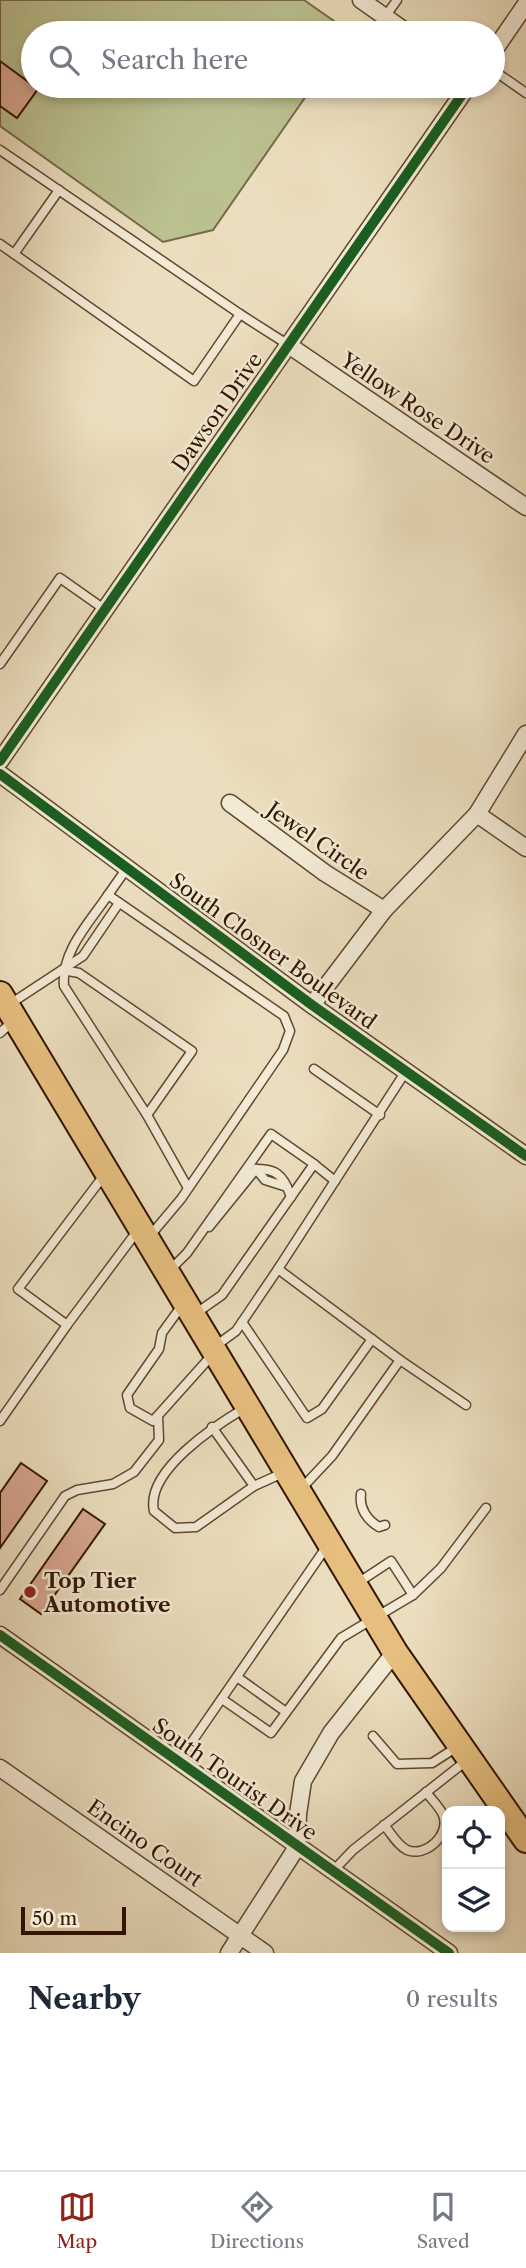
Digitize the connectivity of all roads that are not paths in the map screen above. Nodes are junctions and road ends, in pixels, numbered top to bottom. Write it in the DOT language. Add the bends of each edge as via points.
graph roads {
  1 [pos="360,0"];
  2 [pos="397,0"];
  3 [pos="526,4"];
  4 [pos="385,17"];
  5 [pos="391,21"];
  6 [pos="505,35"];
  7 [pos="505,78"];
  8 [pos="526,93"];
  9 [pos="460,98"];
  10 [pos="0,150"];
  11 [pos="59,190"];
  12 [pos="0,244"];
  13 [pos="14,254"];
  14 [pos="240,314"];
  15 [pos="287,344"];
  16 [pos="526,508"];
  17 [pos="104,609"];
  18 [pos="0,664"];
  19 [pos="526,734"];
  20 [pos="0,761"];
  21 [pos="0,774"];
  22 [pos="230,803"];
  23 [pos="477,814"];
  24 [pos="526,848"];
  25 [pos="127,868"];
  26 [pos="108,895"];
  27 [pos="119,903"];
  28 [pos="384,910"];
  29 [pos="63,970"];
  30 [pos="312,1005"];
  31 [pos="6,1013"];
  32 [pos="314,1069"];
  33 [pos="406,1071"];
  34 [pos="147,1115"];
  35 [pos="380,1115"];
  36 [pos="526,1156"];
  37 [pos="314,1164"];
  38 [pos="107,1171"];
  39 [pos="335,1181"];
  40 [pos="188,1188"];
  41 [pos="290,1197"];
  42 [pos="144,1233"];
  43 [pos="201,1233"];
  44 [pos="278,1269"];
  45 [pos="167,1272"];
  46 [pos="189,1308"];
  47 [pos="242,1322"];
  48 [pos="66,1325"];
  49 [pos="372,1339"];
  50 [pos="214,1350"];
  51 [pos="400,1360"];
  52 [pos="466,1405"];
  53 [pos="248,1406"];
  54 [pos="158,1416"];
  55 [pos="0,1421"];
  56 [pos="212,1427"];
  57 [pos="293,1481"];
  58 [pos="254,1486"];
  59 [pos="361,1494"];
  60 [pos="486,1508"];
  61 [pos="385,1525"];
  62 [pos="329,1542"];
  63 [pos="355,1584"];
  64 [pos="0,1590"];
  65 [pos="413,1595"];
  66 [pos="375,1619"];
  67 [pos="0,1635"];
  68 [pos="395,1652"];
  69 [pos="237,1677"];
  70 [pos="222,1699"];
  71 [pos="286,1712"];
  72 [pos="373,1736"];
  73 [pos="464,1752"];
  74 [pos="178,1762"];
  75 [pos="0,1768"];
  76 [pos="426,1792"];
  77 [pos="384,1825"];
  78 [pos="522,1826"];
  79 [pos="297,1847"];
  80 [pos="332,1872"];
  81 [pos="241,1936"];
  82 [pos="229,1953"];
  83 [pos="265,1953"];
  84 [pos="449,1953"];
  1 -- 4 [label="street"];
  2 -- 4 [label="lane"];
  3 -- 6 [label="street"];
  4 -- 5 [label="street"];
  7 -- 8 [label="lane"];
  9 -- 15 [label="street, Dawson Drive"];
  10 -- 11 [label="lane"];
  11 -- 13 [label="lane"];
  11 -- 14 [label="lane"];
  12 -- 13 [label="lane"];
  13 -- 14 [label="lane" via="194,381"];
  14 -- 15 [label="lane"];
  15 -- 16 [label="street, Yellow Rose Drive"];
  15 -- 17 [label="street, Dawson Drive"];
  17 -- 18 [label="lane" via="60,578"];
  17 -- 20 [label="street, Dawson Drive"];
  19 -- 23 [label="street"];
  21 -- 25 [label="street, South Closner Boulevard"];
  22 -- 28 [label="street, Jewel Circle"];
  23 -- 24 [label="street"];
  23 -- 28 [label="street"];
  25 -- 26 [label="lane"];
  25 -- 30 [label="street, South Closner Boulevard"];
  26 -- 27 [label="lane"];
  26 -- 29 [label="lane" via="72,948"];
  27 -- 29 [label="lane" via="83,956"];
  27 -- 40 [label="lane" via="284,1016 290,1031 283,1050"];
  28 -- 30 [label="street"];
  29 -- 31 [label="lane"];
  29 -- 34 [label="lane" via="64,986"];
  29 -- 34 [label="lane" via="79,973 192,1051"];
  30 -- 33 [label="street, South Closner Boulevard"];
  31 -- 38 [label="main road"];
  32 -- 35 [label="lane"];
  33 -- 35 [label="lane"];
  33 -- 36 [label="street, South Closner Boulevard"];
  34 -- 40 [label="lane"];
  35 -- 39 [label="lane"];
  37 -- 39 [label="lane"];
  37 -- 41 [label="lane"];
  37 -- 43 [label="lane" via="271,1134"];
  38 -- 42 [label="main road"];
  38 -- 48 [label="lane" via="18,1289"];
  39 -- 44 [label="lane"];
  40 -- 42 [label="lane"];
  41 -- 43 [label="lane" via="287,1187 265,1180 256,1169 217,1221"];
  41 -- 46 [label="lane" via="222,1295"];
  42 -- 45 [label="main road"];
  42 -- 48 [label="lane"];
  43 -- 45 [label="lane"];
  44 -- 47 [label="lane"];
  44 -- 49 [label="lane"];
  45 -- 46 [label="main road"];
  46 -- 50 [label="main road"];
  46 -- 54 [label="lane" via="162,1333 159,1349 127,1395 130,1408 150,1421"];
  47 -- 49 [label="lane" via="307,1418 322,1409"];
  47 -- 50 [label="lane"];
  48 -- 55 [label="lane"];
  49 -- 51 [label="lane"];
  50 -- 53 [label="main road"];
  50 -- 54 [label="lane"];
  51 -- 52 [label="lane"];
  51 -- 57 [label="lane" via="332,1457"];
  53 -- 56 [label="lane"];
  53 -- 57 [label="main road"];
  54 -- 64 [label="lane" via="159,1440 147,1458 124,1479 65,1496"];
  56 -- 58 [label="lane"];
  56 -- 58 [label="lane" via="187,1449 158,1486 154,1511 166,1524 185,1530"];
  57 -- 58 [label="lane"];
  57 -- 62 [label="main road"];
  59 -- 61 [label="lane" via="360,1504 371,1522"];
  60 -- 65 [label="lane" via="441,1568"];
  62 -- 63 [label="main road"];
  62 -- 69 [label="lane"];
  63 -- 65 [label="lane" via="391,1561"];
  63 -- 66 [label="main road"];
  65 -- 66 [label="lane"];
  66 -- 68 [label="main road"];
  66 -- 71 [label="lane" via="341,1638"];
  67 -- 74 [label="street, South Tourist Drive"];
  68 -- 73 [label="main road"];
  68 -- 79 [label="street" via="331,1733 303,1781"];
  69 -- 70 [label="lane"];
  69 -- 71 [label="lane"];
  70 -- 71 [label="lane" via="271,1733"];
  70 -- 74 [label="lane"];
  72 -- 73 [label="lane" via="397,1764 432,1763"];
  73 -- 76 [label="lane"];
  73 -- 78 [label="main road"];
  74 -- 79 [label="street, South Tourist Drive"];
  75 -- 81 [label="street, Encino Court"];
  76 -- 77 [label="lane"];
  76 -- 77 [label="lane" via="444,1816 443,1832 432,1847 417,1852 405,1849"];
  77 -- 80 [label="lane"];
  79 -- 80 [label="street, South Tourist Drive"];
  79 -- 81 [label="street"];
  80 -- 84 [label="street, South Tourist Drive"];
  81 -- 82 [label="street"];
  81 -- 83 [label="street, Encino Court"];
}
